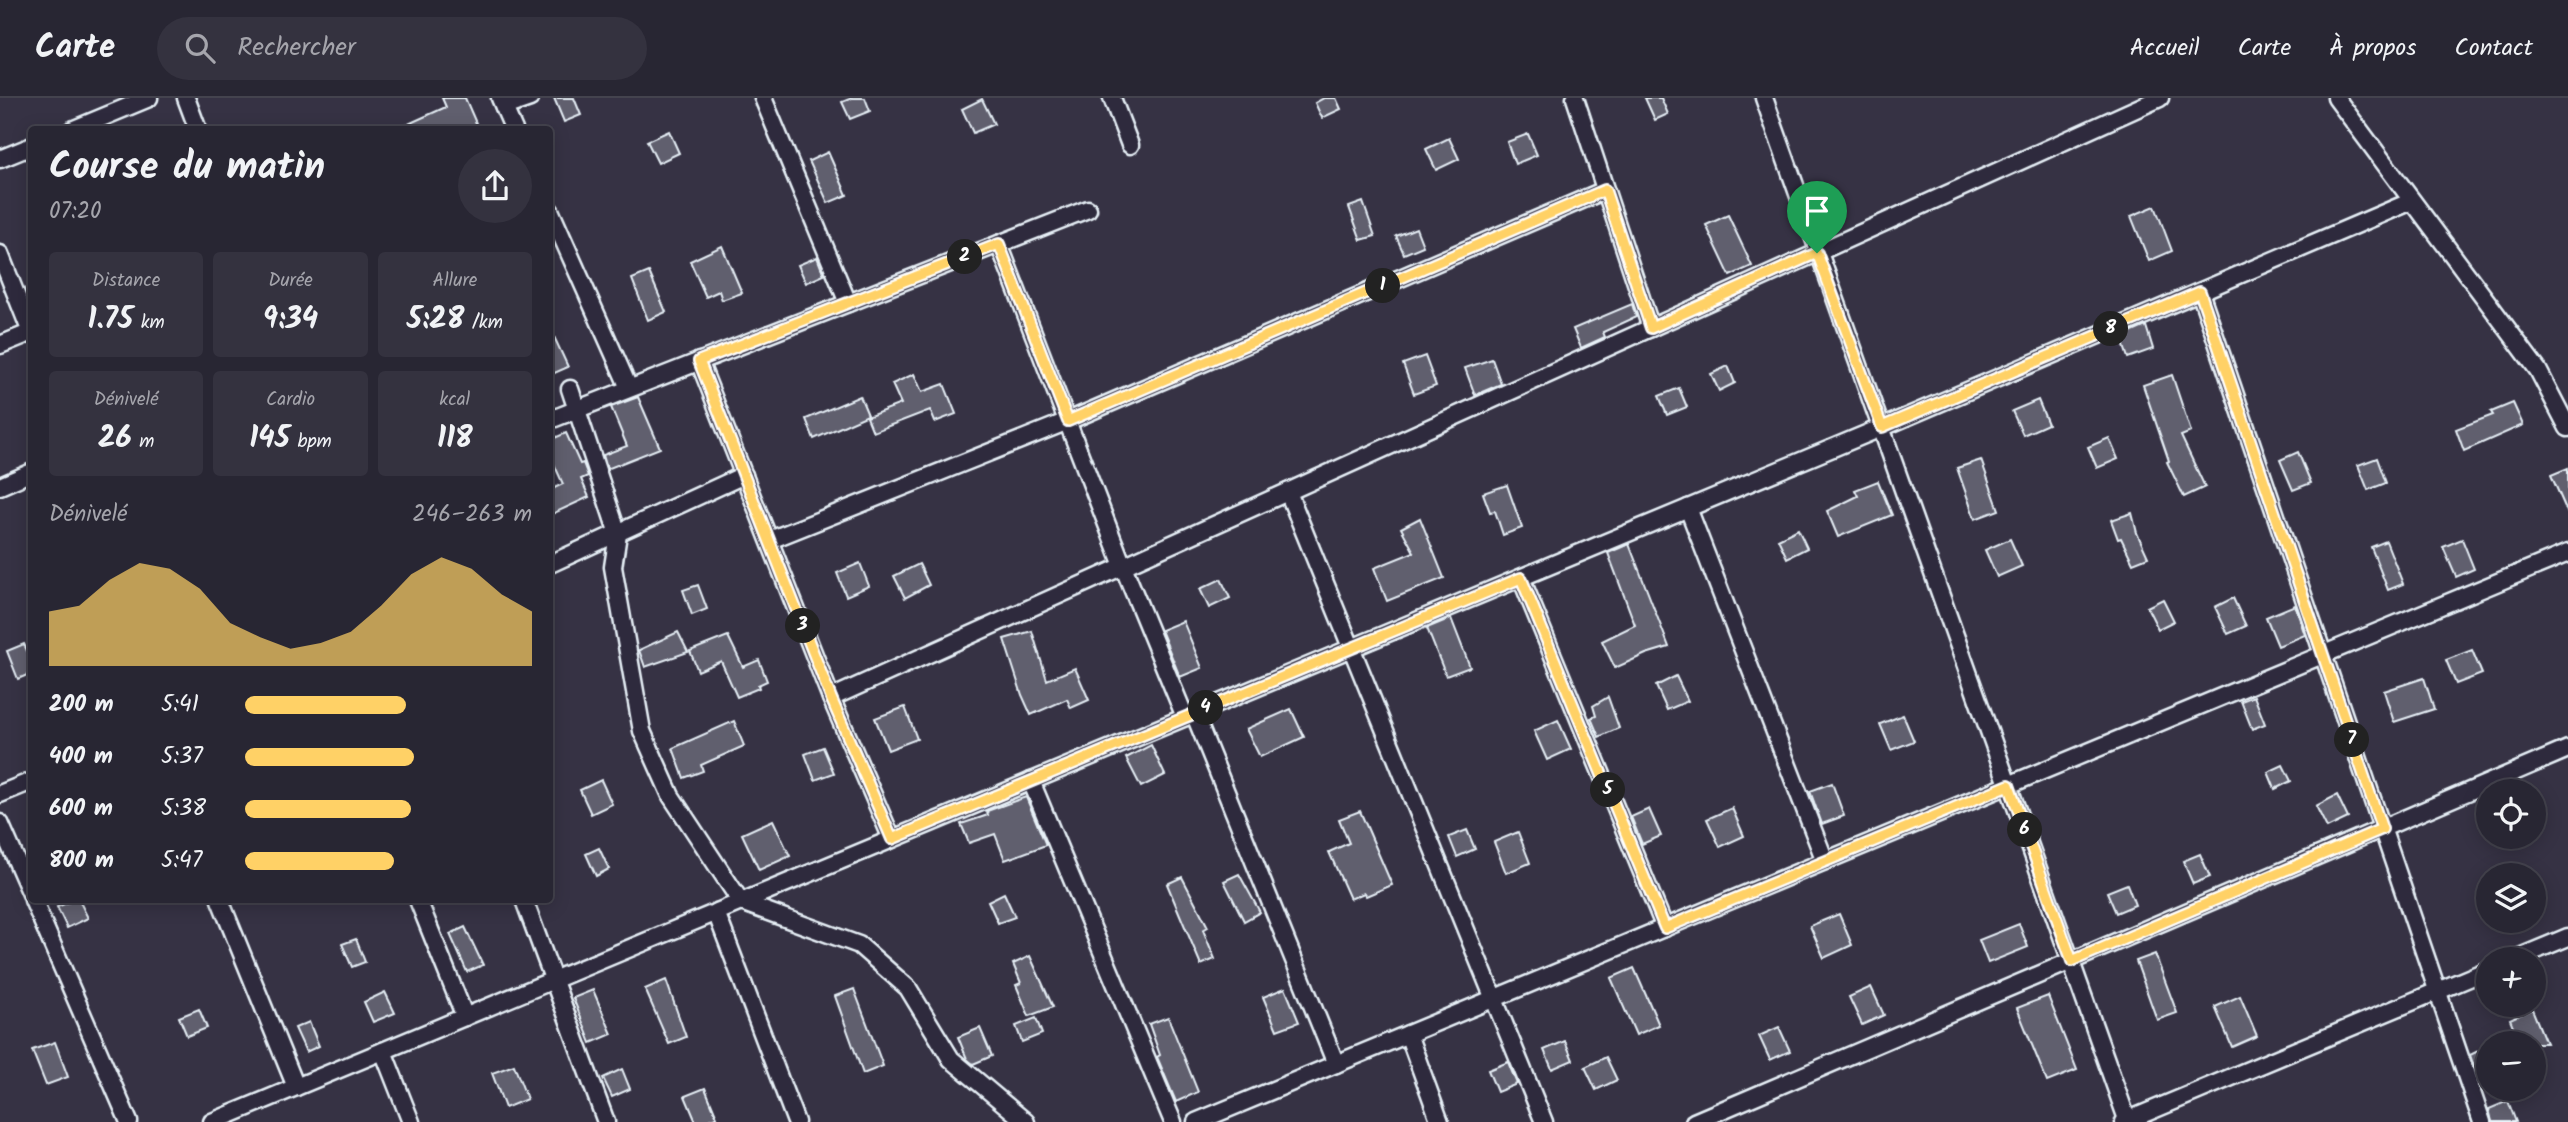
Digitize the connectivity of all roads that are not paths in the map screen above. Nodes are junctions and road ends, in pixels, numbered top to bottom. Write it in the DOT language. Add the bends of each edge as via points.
graph roads {
  1 [pos="149,98"];
  2 [pos="186,98"];
  3 [pos="530,98"];
  4 [pos="763,98"];
  5 [pos="1112,98"];
  6 [pos="1575,98"];
  7 [pos="1764,98"];
  8 [pos="2160,98"];
  9 [pos="2336,98"];
  10 [pos="502,103"];
  11 [pos="82,126"];
  12 [pos="196,126"];
  13 [pos="512,126"];
  14 [pos="1130,145"];
  15 [pos="28,148"];
  16 [pos="0,159"];
  17 [pos="1605,190"];
  18 [pos="2412,201"];
  19 [pos="1088,209"];
  20 [pos="556,244"];
  21 [pos="999,244"];
  22 [pos="1817,253"];
  23 [pos="0,254"];
  24 [pos="2200,292"];
  25 [pos="848,303"];
  26 [pos="28,325"];
  27 [pos="1651,328"];
  28 [pos="28,334"];
  29 [pos="0,345"];
  30 [pos="699,361"];
  31 [pos="629,388"];
  32 [pos="570,389"];
  33 [pos="577,409"];
  34 [pos="553,419"];
  35 [pos="1068,421"];
  36 [pos="1882,427"];
  37 [pos="2568,428"];
  38 [pos="28,474"];
  39 [pos="744,475"];
  40 [pos="0,486"];
  41 [pos="1287,492"];
  42 [pos="1688,508"];
  43 [pos="618,534"];
  44 [pos="769,540"];
  45 [pos="2568,552"];
  46 [pos="553,563"];
  47 [pos="1123,566"];
  48 [pos="1521,578"];
  49 [pos="1351,648"];
  50 [pos="2323,654"];
  51 [pos="831,698"];
  52 [pos="1189,715"];
  53 [pos="2568,750"];
  54 [pos="1031,781"];
  55 [pos="28,783"];
  56 [pos="2009,785"];
  57 [pos="0,794"];
  58 [pos="0,823"];
  59 [pos="2382,829"];
  60 [pos="892,839"];
  61 [pos="1825,861"];
  62 [pos="28,889"];
  63 [pos="741,902"];
  64 [pos="34,903"];
  65 [pos="221,903"];
  66 [pos="419,903"];
  67 [pos="525,903"];
  68 [pos="716,912"];
  69 [pos="1665,928"];
  70 [pos="2568,937"];
  71 [pos="2544,947"];
  72 [pos="2072,961"];
  73 [pos="2476,975"];
  74 [pos="554,979"];
  75 [pos="2437,992"];
  76 [pos="1493,999"];
  77 [pos="465,1017"];
  78 [pos="1408,1034"];
  79 [pos="383,1051"];
  80 [pos="1336,1064"];
  81 [pos="296,1087"];
  82 [pos="129,1122"];
  83 [pos="212,1122"];
  84 [pos="411,1122"];
  85 [pos="606,1122"];
  86 [pos="796,1122"];
  87 [pos="1026,1122"];
  88 [pos="1173,1122"];
  89 [pos="1196,1122"];
  90 [pos="1440,1122"];
  91 [pos="1544,1122"];
  92 [pos="1694,1122"];
  93 [pos="2127,1122"];
  94 [pos="2482,1122"];
  1 -- 11 [label="street"];
  2 -- 12 [label="street"];
  3 -- 10 [label="street"];
  4 -- 25 [label="street"];
  5 -- 14 [label="street"];
  6 -- 17 [label="street"];
  7 -- 22 [label="street"];
  8 -- 22 [label="street"];
  9 -- 18 [label="street"];
  10 -- 13 [label="street"];
  15 -- 16 [label="street"];
  17 -- 27 [label="street"];
  17 -- 35 [label="street"];
  18 -- 24 [label="street"];
  18 -- 37 [label="street" via="2538,370"];
  19 -- 21 [label="street"];
  20 -- 31 [label="street"];
  21 -- 25 [label="street"];
  21 -- 35 [label="street"];
  22 -- 27 [label="street"];
  22 -- 36 [label="street"];
  23 -- 26 [label="street"];
  24 -- 36 [label="street"];
  24 -- 50 [label="street"];
  25 -- 30 [label="street"];
  27 -- 41 [label="street"];
  28 -- 29 [label="street"];
  30 -- 31 [label="street"];
  30 -- 39 [label="street"];
  31 -- 33 [label="street"];
  32 -- 33 [label="street"];
  33 -- 34 [label="street"];
  33 -- 43 [label="street"];
  35 -- 44 [label="street"];
  35 -- 47 [label="street"];
  36 -- 42 [label="street"];
  36 -- 56 [label="street"];
  38 -- 40 [label="street"];
  39 -- 43 [label="street"];
  39 -- 44 [label="street"];
  41 -- 47 [label="street"];
  41 -- 49 [label="street"];
  42 -- 48 [label="street"];
  42 -- 61 [label="street"];
  43 -- 46 [label="street"];
  43 -- 63 [label="street" via="613,567 642,731 671,796"];
  44 -- 51 [label="street"];
  45 -- 50 [label="street"];
  47 -- 51 [label="street"];
  47 -- 52 [label="street"];
  48 -- 49 [label="street"];
  48 -- 69 [label="street"];
  49 -- 52 [label="street"];
  49 -- 76 [label="street"];
  50 -- 56 [label="street"];
  50 -- 59 [label="street"];
  51 -- 60 [label="street"];
  52 -- 54 [label="street"];
  52 -- 80 [label="street"];
  53 -- 59 [label="street"];
  54 -- 60 [label="street"];
  54 -- 88 [label="street"];
  55 -- 57 [label="street"];
  56 -- 61 [label="street"];
  56 -- 72 [label="street"];
  58 -- 62 [label="street"];
  59 -- 72 [label="street"];
  59 -- 75 [label="street"];
  60 -- 63 [label="street"];
  61 -- 69 [label="street"];
  63 -- 68 [label="street"];
  63 -- 87 [label="street" via="859,945 908,988 951,1059"];
  64 -- 82 [label="street"];
  65 -- 81 [label="street"];
  66 -- 77 [label="street"];
  67 -- 74 [label="street"];
  68 -- 74 [label="street"];
  68 -- 86 [label="street"];
  69 -- 76 [label="street"];
  70 -- 71 [label="street"];
  72 -- 92 [label="street"];
  72 -- 93 [label="street"];
  73 -- 75 [label="street"];
  74 -- 77 [label="street"];
  74 -- 85 [label="street"];
  75 -- 93 [label="street"];
  75 -- 94 [label="street"];
  76 -- 78 [label="street"];
  76 -- 91 [label="street"];
  77 -- 79 [label="street"];
  78 -- 80 [label="street"];
  78 -- 90 [label="street"];
  79 -- 81 [label="street"];
  79 -- 84 [label="street"];
  80 -- 89 [label="street"];
  81 -- 83 [label="street"];
}
